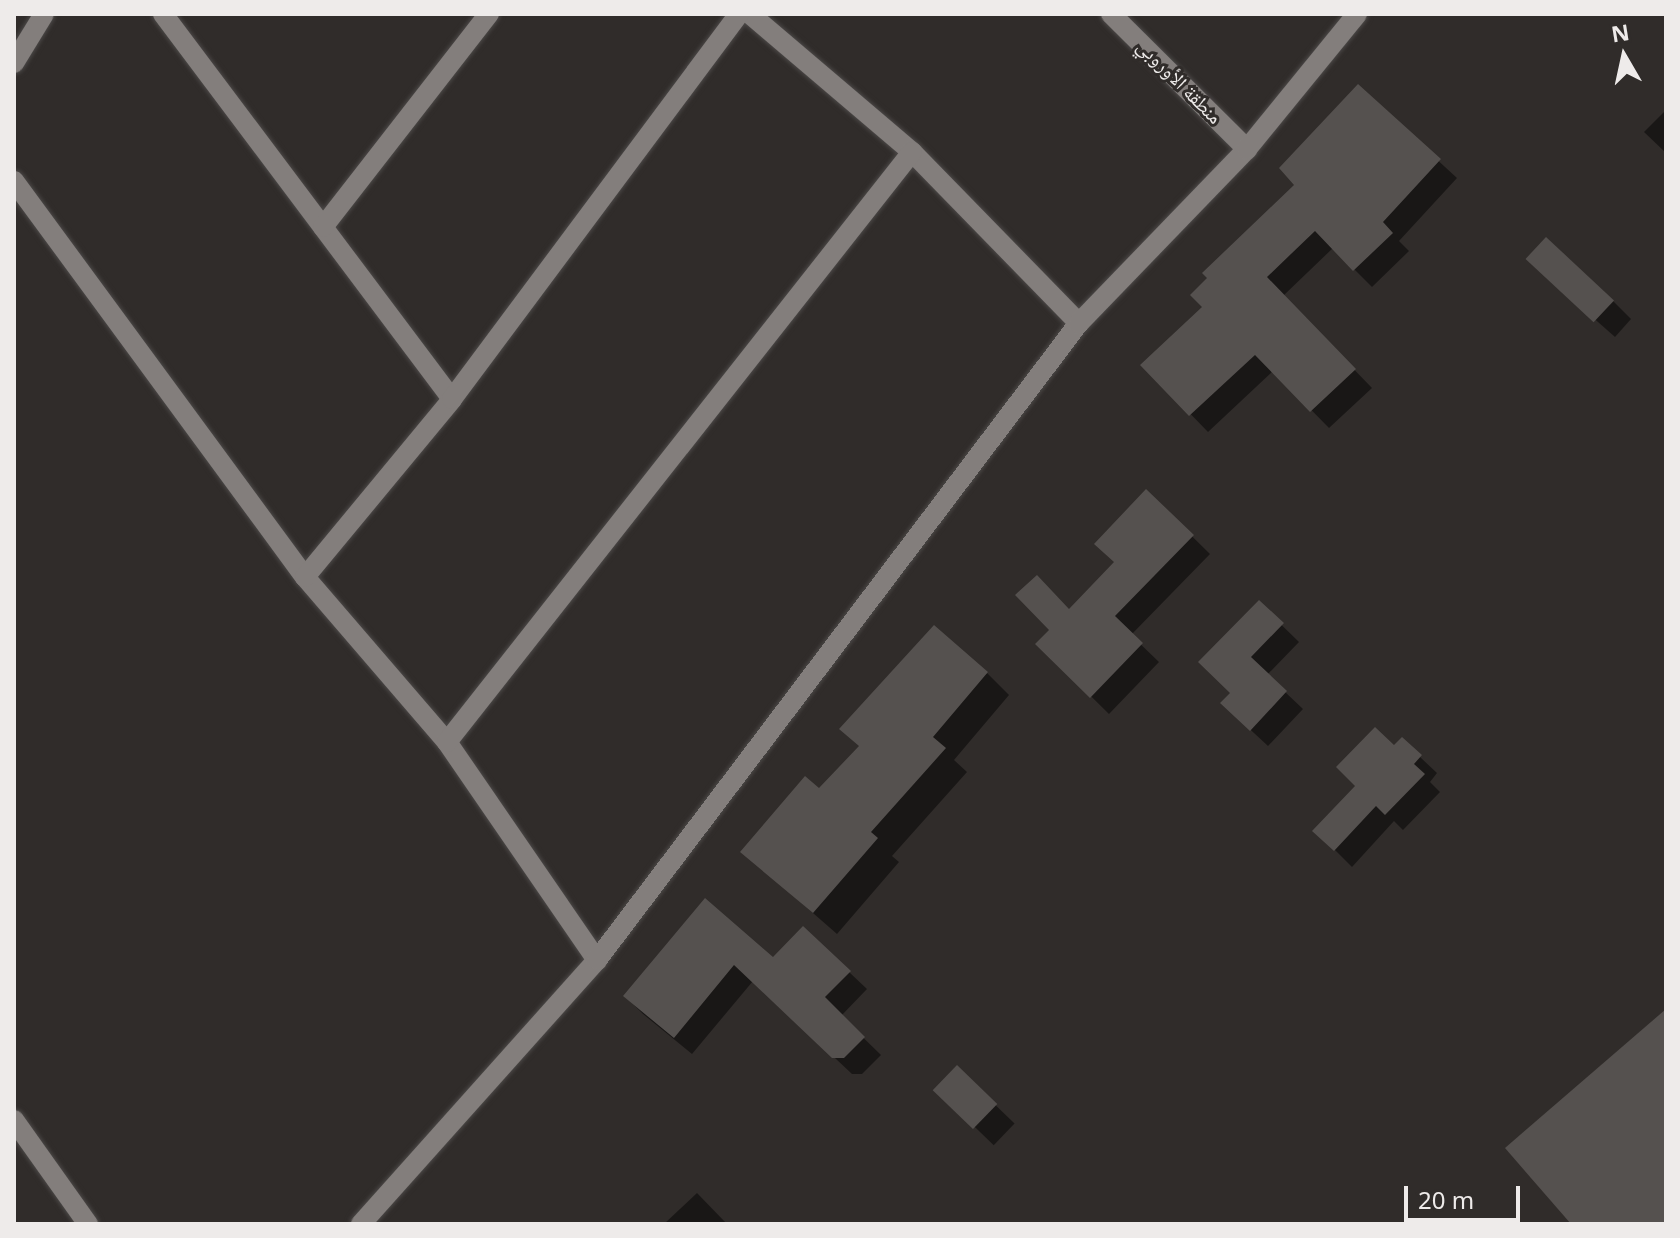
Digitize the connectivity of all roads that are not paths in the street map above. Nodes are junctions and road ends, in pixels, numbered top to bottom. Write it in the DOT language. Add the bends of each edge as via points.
graph roads {
  1 [pos="44,14"];
  2 [pos="163,14"];
  3 [pos="489,14"];
  4 [pos="739,14"];
  5 [pos="750,14"];
  6 [pos="1111,14"];
  7 [pos="1357,14"];
  8 [pos="14,63"];
  9 [pos="1247,149"];
  10 [pos="912,152"];
  11 [pos="14,181"];
  12 [pos="323,227"];
  13 [pos="1079,323"];
  14 [pos="452,399"];
  15 [pos="305,577"];
  16 [pos="447,742"];
  17 [pos="597,960"];
  18 [pos="14,1120"];
  19 [pos="88,1224"];
  20 [pos="361,1224"];
  1 -- 8 [label="street"];
  2 -- 12 [label="street"];
  3 -- 12 [label="street"];
  4 -- 14 [label="street"];
  5 -- 10 [label="street"];
  6 -- 9 [label="street, منطقة الأوروبي"];
  7 -- 9 [label="street"];
  9 -- 13 [label="street"];
  10 -- 13 [label="street"];
  10 -- 16 [label="street"];
  11 -- 15 [label="street"];
  12 -- 14 [label="street"];
  13 -- 17 [label="street"];
  14 -- 15 [label="street"];
  15 -- 16 [label="street"];
  16 -- 17 [label="street"];
  17 -- 20 [label="street"];
  18 -- 19 [label="street"];
}
